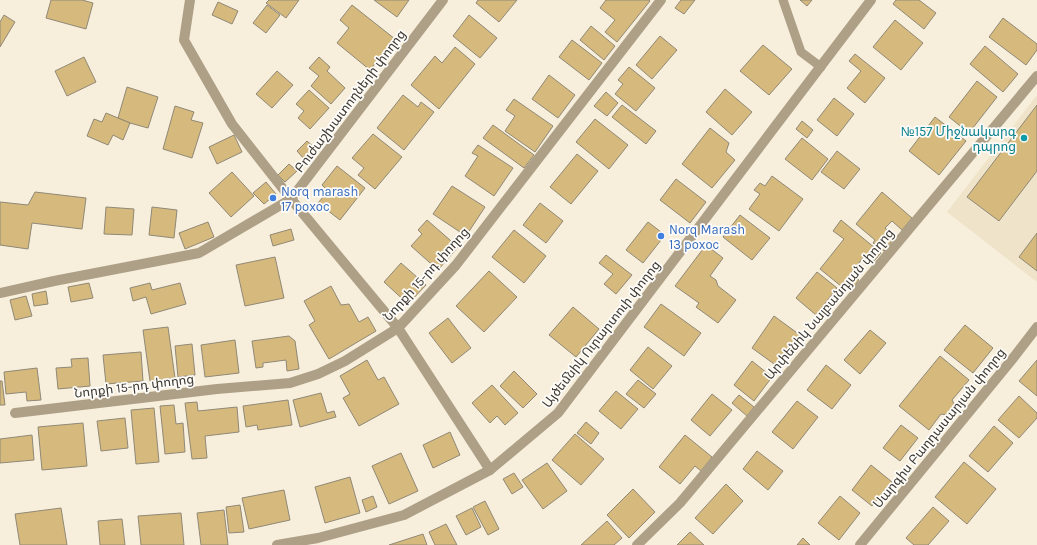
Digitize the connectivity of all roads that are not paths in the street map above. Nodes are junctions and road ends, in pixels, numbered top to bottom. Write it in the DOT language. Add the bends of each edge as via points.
graph roads {
  1 [pos="190,0"];
  2 [pos="443,0"];
  3 [pos="661,0"];
  4 [pos="783,0"];
  5 [pos="872,0"];
  6 [pos="821,67"];
  7 [pos="1037,76"];
  8 [pos="291,200"];
  9 [pos="0,293"];
  10 [pos="1037,327"];
  11 [pos="398,328"];
  12 [pos="14,412"];
  13 [pos="490,470"];
  14 [pos="277,545"];
  15 [pos="637,545"];
  16 [pos="860,545"];
  1 -- 8 [label="street" via="184,40 232,124"];
  2 -- 8 [label="street, Բուժաշխատողների փողոց"];
  3 -- 11 [label="street, Նորքի 15-րդ փողոց" via="456,265"];
  4 -- 6 [label="lane" via="801,52"];
  5 -- 6 [label="street, Այծեմնիկ Ուրարտուի փողոց"];
  6 -- 13 [label="street, Այծեմնիկ Ուրարտուի փողոց" via="558,413"];
  7 -- 15 [label="street, Արփենիկ Նալբանդյան փողոց" via="680,503"];
  8 -- 9 [label="street, Բուժաշխատողների փողոց" via="199,253"];
  8 -- 11 [label="street"];
  10 -- 16 [label="street, Սարգիս Բաղդասարյան փողոց"];
  11 -- 12 [label="street, Նորքի 15-րդ փողոց" via="338,365 290,383"];
  11 -- 13 [label="street"];
  13 -- 14 [label="street, Այծեմնիկ Ուրարտուի փողոց" via="404,515 318,538"];
}
